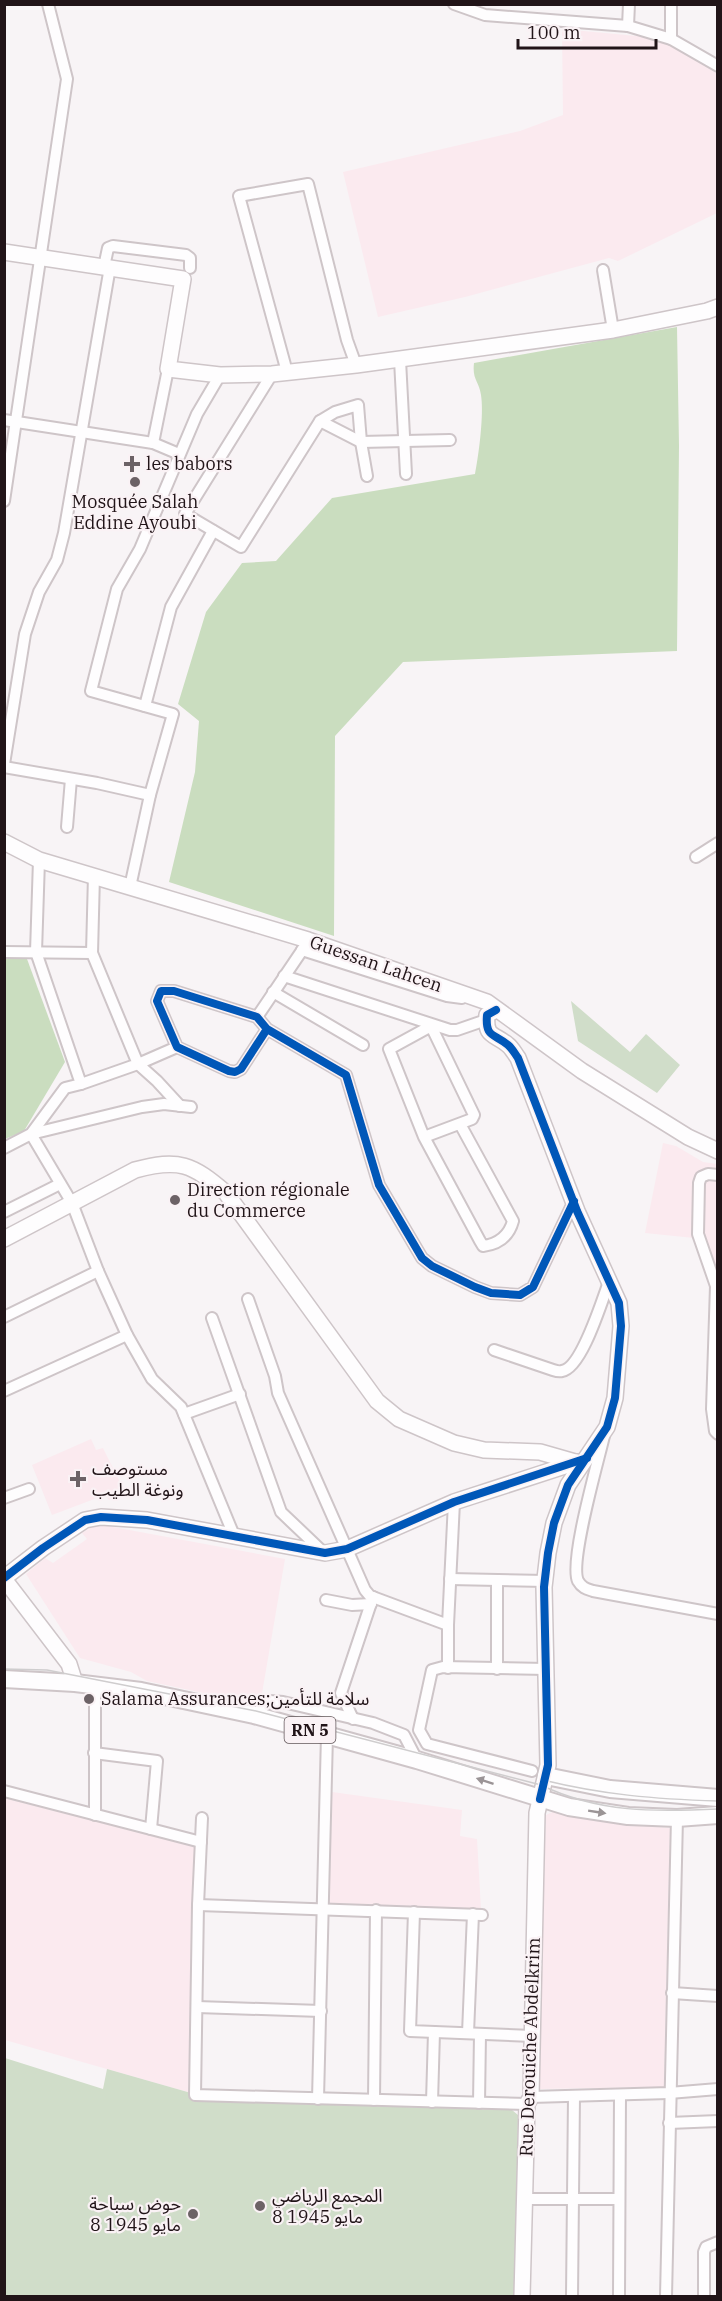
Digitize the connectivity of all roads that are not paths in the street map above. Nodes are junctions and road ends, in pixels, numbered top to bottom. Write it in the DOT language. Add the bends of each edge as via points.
graph roads {
  1 [pos="48,4"];
  2 [pos="453,4"];
  3 [pos="629,4"];
  4 [pos="671,4"];
  5 [pos="485,10"];
  6 [pos="628,26"];
  7 [pos="671,39"];
  8 [pos="717,66"];
  9 [pos="4,252"];
  10 [pos="41,257"];
  11 [pos="107,267"];
  12 [pos="190,268"];
  13 [pos="603,270"];
  14 [pos="717,307"];
  15 [pos="613,330"];
  16 [pos="400,360"];
  17 [pos="356,365"];
  18 [pos="168,369"];
  19 [pos="280,373"];
  20 [pos="220,375"];
  21 [pos="4,420"];
  22 [pos="320,421"];
  23 [pos="16,422"];
  24 [pos="82,431"];
  25 [pos="450,440"];
  26 [pos="404,441"];
  27 [pos="361,442"];
  28 [pos="153,443"];
  29 [pos="179,454"];
  30 [pos="406,474"];
  31 [pos="367,476"];
  32 [pos="4,501"];
  33 [pos="213,531"];
  34 [pos="145,706"];
  35 [pos="4,766"];
  36 [pos="71,779"];
  37 [pos="150,795"];
  38 [pos="67,827"];
  39 [pos="4,842"];
  40 [pos="717,843"];
  41 [pos="696,857"];
  42 [pos="39,860"];
  43 [pos="93,875"];
  44 [pos="130,887"];
  45 [pos="305,945"];
  46 [pos="4,952"];
  47 [pos="36,952"];
  48 [pos="92,953"];
  49 [pos="284,976"];
  50 [pos="273,992"];
  51 [pos="491,1015"];
  52 [pos="257,1017"];
  53 [pos="432,1025"];
  54 [pos="267,1029"];
  55 [pos="363,1045"];
  56 [pos="177,1047"];
  57 [pos="138,1064"];
  58 [pos="81,1084"];
  59 [pos="460,1125"];
  60 [pos="32,1134"];
  61 [pos="424,1137"];
  62 [pos="4,1148"];
  63 [pos="717,1151"];
  64 [pos="717,1175"];
  65 [pos="60,1184"];
  66 [pos="574,1201"];
  67 [pos="72,1203"];
  68 [pos="4,1212"];
  69 [pos="4,1239"];
  70 [pos="98,1270"];
  71 [pos="609,1282"];
  72 [pos="248,1299"];
  73 [pos="4,1317"];
  74 [pos="212,1318"];
  75 [pos="127,1335"];
  76 [pos="494,1350"];
  77 [pos="4,1391"];
  78 [pos="240,1394"];
  79 [pos="184,1414"];
  80 [pos="607,1427"];
  81 [pos="717,1434"];
  82 [pos="581,1460"];
  83 [pos="29,1489"];
  84 [pos="4,1498"];
  85 [pos="454,1502"];
  86 [pos="236,1538"];
  87 [pos="347,1549"];
  88 [pos="325,1553"];
  89 [pos="4,1578"];
  90 [pos="450,1579"];
  91 [pos="497,1580"];
  92 [pos="545,1581"];
  93 [pos="326,1600"];
  94 [pos="372,1601"];
  95 [pos="717,1614"];
  96 [pos="448,1625"];
  97 [pos="69,1664"];
  98 [pos="448,1668"];
  99 [pos="497,1668"];
  100 [pos="546,1670"];
  101 [pos="4,1679"];
  102 [pos="44,1681"];
  103 [pos="75,1683"];
  104 [pos="95,1686"];
  105 [pos="254,1715"];
  106 [pos="353,1719"];
  107 [pos="327,1735"];
  108 [pos="94,1753"];
  109 [pos="417,1760"];
  110 [pos="539,1773"];
  111 [pos="4,1791"];
  112 [pos="717,1798"];
  113 [pos="540,1799"];
  114 [pos="94,1815"];
  115 [pos="717,1815"];
  116 [pos="202,1818"];
  117 [pos="677,1818"];
  118 [pos="151,1829"];
  119 [pos="201,1842"];
  120 [pos="198,1905"];
  121 [pos="323,1908"];
  122 [pos="376,1910"];
  123 [pos="414,1912"];
  124 [pos="672,1993"];
  125 [pos="717,1996"];
  126 [pos="197,2007"];
  127 [pos="321,2011"];
  128 [pos="434,2032"];
  129 [pos="468,2034"];
  130 [pos="480,2034"];
  131 [pos="532,2036"];
  132 [pos="717,2089"];
  133 [pos="669,2093"];
  134 [pos="620,2095"];
  135 [pos="574,2096"];
  136 [pos="318,2099"];
  137 [pos="374,2100"];
  138 [pos="529,2101"];
  139 [pos="432,2102"];
  140 [pos="479,2103"];
  141 [pos="717,2121"];
  142 [pos="669,2123"];
  143 [pos="524,2199"];
  144 [pos="619,2199"];
  145 [pos="573,2200"];
  146 [pos="717,2242"];
  147 [pos="522,2296"];
  148 [pos="572,2296"];
  149 [pos="619,2296"];
  150 [pos="666,2296"];
  151 [pos="704,2296"];
  1 -- 10 [label="street" via="66,79"];
  2 -- 5 [label="street"];
  3 -- 6 [label="street"];
  4 -- 7 [label="street"];
  5 -- 6 [label="street"];
  6 -- 7 [label="street"];
  7 -- 8 [label="street"];
  9 -- 10 [label="street"];
  10 -- 11 [label="street"];
  10 -- 23 [label="street"];
  11 -- 12 [label="street" via="108,248 113,246 186,255"];
  11 -- 18 [label="street" via="183,279"];
  11 -- 24 [label="street"];
  13 -- 15 [label="street"];
  14 -- 15 [label="street"];
  15 -- 16 [label="street"];
  16 -- 17 [label="street"];
  16 -- 26 [label="street"];
  17 -- 19 [label="street"];
  17 -- 19 [label="street" via="308,184 239,196"];
  18 -- 20 [label="street"];
  18 -- 28 [label="street"];
  19 -- 20 [label="street"];
  19 -- 33 [label="street" via="185,514"];
  20 -- 29 [label="street"];
  21 -- 23 [label="street"];
  22 -- 27 [label="street"];
  22 -- 27 [label="street" via="335,411 358,405"];
  22 -- 33 [label="street" via="241,547"];
  23 -- 24 [label="street"];
  23 -- 32 [label="street"];
  24 -- 28 [label="street"];
  24 -- 35 [label="street" via="57,560 39,592 25,634"];
  25 -- 26 [label="street"];
  26 -- 27 [label="street"];
  26 -- 30 [label="street"];
  27 -- 31 [label="street"];
  28 -- 29 [label="street"];
  29 -- 34 [label="street" via="140,549 117,589 91,691"];
  33 -- 34 [label="street" via="171,607"];
  34 -- 37 [label="street" via="173,714"];
  35 -- 36 [label="street"];
  36 -- 37 [label="street"];
  36 -- 38 [label="street"];
  37 -- 44 [label="street"];
  39 -- 42 [label="street, Guessan Lahcen"];
  40 -- 41 [label="street"];
  42 -- 43 [label="street, Guessan Lahcen"];
  42 -- 47 [label="street"];
  43 -- 44 [label="street, Guessan Lahcen"];
  43 -- 48 [label="street"];
  44 -- 45 [label="street, Guessan Lahcen"];
  45 -- 49 [label="street"];
  45 -- 51 [label="street, Guessan Lahcen" via="481,1000"];
  46 -- 47 [label="street"];
  47 -- 48 [label="street"];
  47 -- 58 [label="street"];
  48 -- 57 [label="street"];
  49 -- 50 [label="street"];
  49 -- 53 [label="street"];
  50 -- 52 [label="street"];
  50 -- 55 [label="street"];
  51 -- 53 [label="street" via="457,1030"];
  51 -- 63 [label="street, Guessan Lahcen"];
  51 -- 66 [label="street, Rue Derouiche Abdelkrim" via="486,1027 491,1035 510,1046 518,1058"];
  52 -- 54 [label="street"];
  52 -- 56 [label="street" via="174,991 161,991 157,1001"];
  53 -- 59 [label="street" via="472,1111 472,1119"];
  53 -- 61 [label="street" via="389,1049"];
  54 -- 56 [label="street" via="241,1069 235,1072"];
  54 -- 66 [label="street" via="346,1075 379,1185 406,1233 432,1266 491,1293 520,1295 533,1287"];
  56 -- 57 [label="street"];
  57 -- 58 [label="street"];
  57 -- 60 [label="street" via="185,1106 142,1107"];
  58 -- 60 [label="street" via="65,1088"];
  59 -- 61 [label="street"];
  59 -- 61 [label="street" via="513,1221 506,1236 490,1245 483,1246"];
  60 -- 62 [label="street"];
  60 -- 65 [label="street"];
  64 -- 81 [label="street" via="701,1177 699,1183 698,1234 716,1286 712,1399"];
  65 -- 67 [label="street"];
  65 -- 68 [label="street"];
  66 -- 71 [label="street, Rue Derouiche Abdelkrim"];
  67 -- 69 [label="street"];
  67 -- 70 [label="street"];
  67 -- 82 [label="street" via="127,1174 154,1165 178,1165 201,1172 225,1193 377,1401 399,1419 454,1443 484,1450 540,1452"];
  70 -- 73 [label="street"];
  70 -- 75 [label="street"];
  71 -- 76 [label="street" via="582,1351 563,1372"];
  71 -- 80 [label="street, Rue Derouiche Abdelkrim" via="619,1303 621,1326 615,1398"];
  72 -- 87 [label="street" via="278,1393"];
  74 -- 78 [label="street"];
  75 -- 77 [label="street"];
  75 -- 79 [label="street" via="152,1379"];
  78 -- 79 [label="street"];
  78 -- 88 [label="street" via="281,1512"];
  79 -- 86 [label="street"];
  80 -- 82 [label="street, Rue Derouiche Abdelkrim"];
  80 -- 95 [label="street" via="582,1530 577,1580 583,1588 593,1591"];
  82 -- 85 [label="street"];
  82 -- 92 [label="street, Rue Derouiche Abdelkrim" via="554,1523"];
  83 -- 84 [label="street"];
  85 -- 87 [label="street"];
  85 -- 90 [label="street"];
  86 -- 88 [label="street"];
  86 -- 89 [label="street" via="147,1520 101,1517 86,1520"];
  87 -- 88 [label="street"];
  87 -- 94 [label="street"];
  89 -- 97 [label="street"];
  90 -- 91 [label="street"];
  90 -- 96 [label="street"];
  91 -- 92 [label="street"];
  91 -- 99 [label="street"];
  92 -- 100 [label="street, Rue Derouiche Abdelkrim"];
  93 -- 94 [label="street" via="352,1605"];
  94 -- 96 [label="street"];
  94 -- 106 [label="street" via="341,1693"];
  96 -- 98 [label="street"];
  97 -- 102 [label="street" via="58,1678"];
  97 -- 103 [label="street"];
  98 -- 99 [label="street"];
  98 -- 110 [label="street" via="432,1670 419,1730 427,1744"];
  99 -- 100 [label="street"];
  100 -- 110 [label="street, Rue Derouiche Abdelkrim" via="548,1765"];
  101 -- 102 [label="main road, RN 5"];
  102 -- 103 [label="main road, RN 5"];
  103 -- 104 [label="main road, RN 5"];
  104 -- 105 [label="main road, RN 5" via="141,1691"];
  104 -- 108 [label="street"];
  105 -- 106 [label="street" via="270,1701"];
  105 -- 107 [label="main road, RN 5"];
  106 -- 109 [label="street" via="404,1735"];
  107 -- 109 [label="main road, RN 5"];
  107 -- 121 [label="street"];
  108 -- 114 [label="street"];
  108 -- 118 [label="street" via="157,1761"];
  113 -- 109 [label="main road, RN 5, one-way"];
  110 -- 112 [label="main road" via="610,1789"];
  110 -- 113 [label="street, Rue Derouiche Abdelkrim"];
  111 -- 114 [label="street"];
  113 -- 117 [label="main road, RN 5, one-way" via="602,1813"];
  113 -- 131 [label="street, Rue Derouiche Abdelkrim"];
  114 -- 118 [label="street"];
  115 -- 117 [label="main road, RN 5"];
  116 -- 119 [label="street"];
  117 -- 124 [label="street"];
  118 -- 119 [label="street"];
  119 -- 120 [label="street"];
  120 -- 121 [label="street"];
  120 -- 126 [label="street"];
  121 -- 122 [label="street"];
  121 -- 127 [label="street"];
  122 -- 123 [label="street"];
  122 -- 137 [label="street"];
  123 -- 128 [label="street" via="410,2031"];
  123 -- 129 [label="street" via="477,1914"];
  124 -- 125 [label="street"];
  124 -- 133 [label="street"];
  126 -- 127 [label="street"];
  126 -- 136 [label="street" via="195,2095"];
  127 -- 136 [label="street"];
  128 -- 129 [label="street"];
  128 -- 139 [label="street"];
  129 -- 130 [label="street"];
  130 -- 131 [label="street"];
  130 -- 140 [label="street"];
  131 -- 138 [label="street, Rue Derouiche Abdelkrim"];
  132 -- 133 [label="street"];
  133 -- 134 [label="street"];
  133 -- 142 [label="street"];
  134 -- 135 [label="street"];
  134 -- 144 [label="street"];
  135 -- 138 [label="street"];
  135 -- 145 [label="street"];
  136 -- 137 [label="street"];
  137 -- 139 [label="street"];
  138 -- 140 [label="street"];
  138 -- 143 [label="street, Rue Derouiche Abdelkrim"];
  139 -- 140 [label="street"];
  141 -- 142 [label="street"];
  142 -- 150 [label="street"];
  143 -- 145 [label="street"];
  143 -- 147 [label="street, Rue Derouiche Abdelkrim"];
  144 -- 145 [label="street"];
  144 -- 149 [label="street"];
  145 -- 148 [label="street"];
  146 -- 151 [label="street" via="704,2252"];
}
